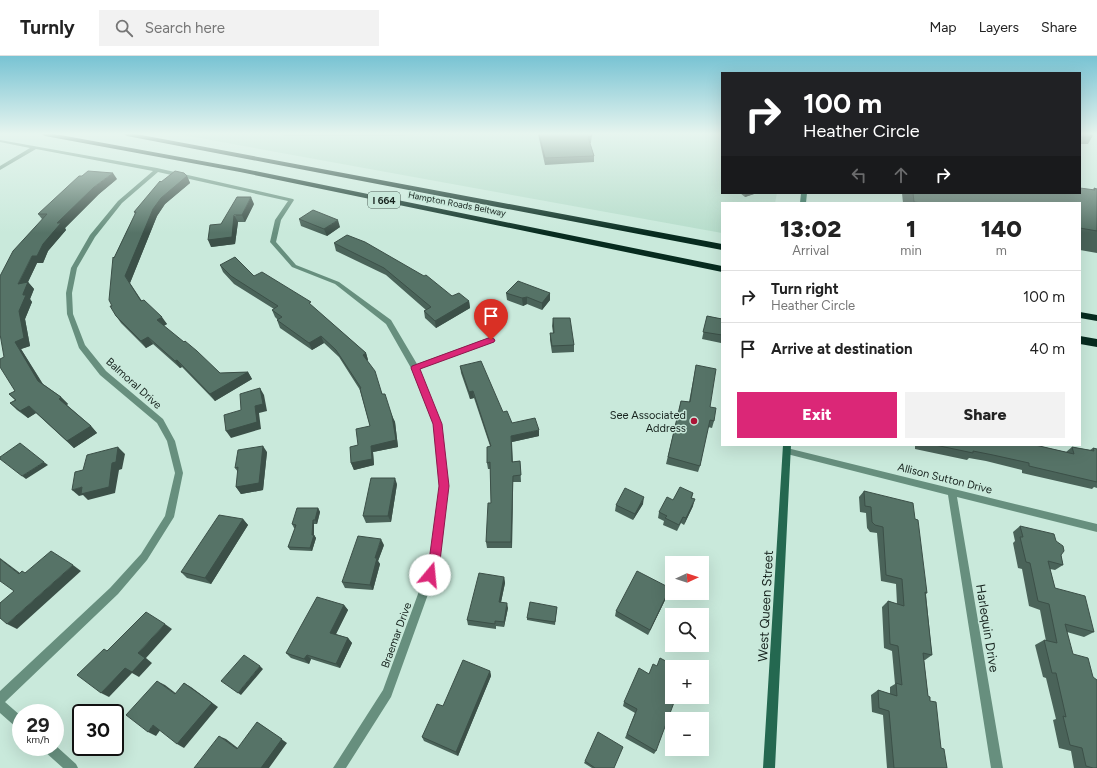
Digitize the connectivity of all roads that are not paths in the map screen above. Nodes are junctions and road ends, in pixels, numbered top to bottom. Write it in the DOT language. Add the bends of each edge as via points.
graph roads {
  1 [pos="141,167"];
  2 [pos="225,167"];
  3 [pos="304,167"];
  4 [pos="157,170"];
  5 [pos="721,246"];
  6 [pos="721,269"];
  7 [pos="1081,315"];
  8 [pos="1097,318"];
  9 [pos="491,340"];
  10 [pos="1081,340"];
  11 [pos="1097,343"];
  12 [pos="415,368"];
  13 [pos="787,448"];
  14 [pos="952,492"];
  15 [pos="1097,528"];
  16 [pos="0,699"];
  17 [pos="0,705"];
  18 [pos="12,716"];
  19 [pos="58,756"];
  20 [pos="72,768"];
  21 [pos="338,768"];
  22 [pos="769,768"];
  23 [pos="997,768"];
  1 -- 4 [label="street, Braemar Drive"];
  2 -- 6 [label="highway, Hampton Roads Beltway / I 664"];
  3 -- 5 [label="highway, Hampton Roads Beltway / I 664"];
  4 -- 12 [label="street, Braemar Drive" via="290,200 278,220 273,242 294,266 337,283 389,322"];
  4 -- 16 [label="street, Balmoral Drive" via="120,202 92,236 74,268 68,293 70,314 82,346 103,373 160,421 171,442 179,473 169,517 144,557 114,591"];
  7 -- 8 [label="highway"];
  9 -- 12 [label="street"];
  10 -- 11 [label="highway"];
  12 -- 21 [label="street, Braemar Drive" via="437,424 444,486 435,561 386,693"];
  13 -- 14 [label="street, Allison Sutton Drive"];
  13 -- 22 [label="main road, West Queen Street"];
  14 -- 15 [label="street, Allison Sutton Drive"];
  14 -- 23 [label="street, Harlequin Drive"];
  17 -- 18 [label="street"];
  19 -- 20 [label="street"];
}
